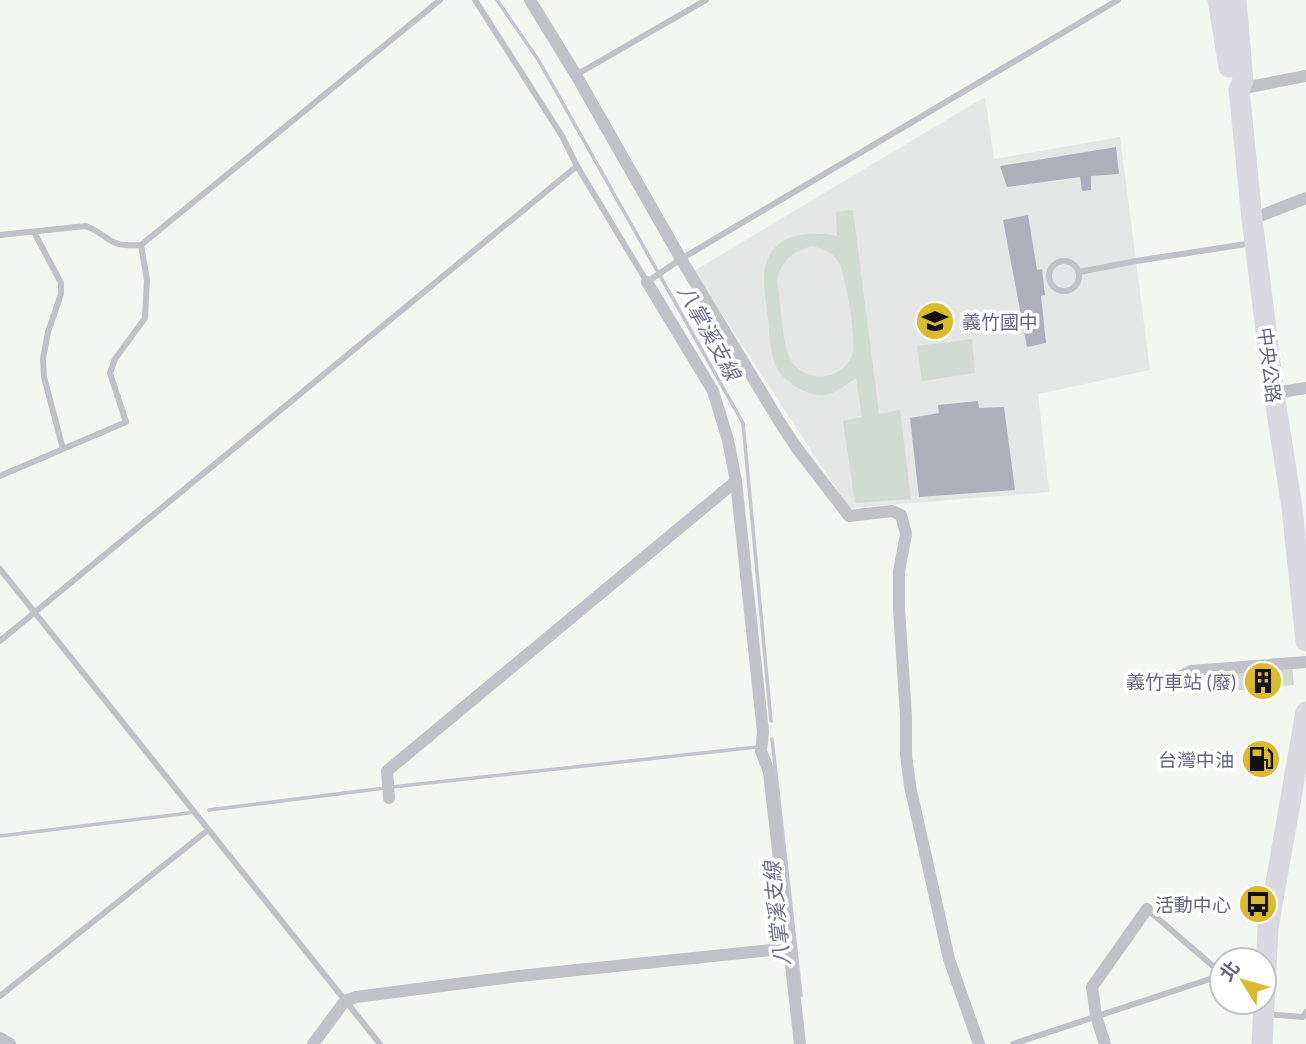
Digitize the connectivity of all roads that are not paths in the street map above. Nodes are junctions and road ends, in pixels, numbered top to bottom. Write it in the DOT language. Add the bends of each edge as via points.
graph roads {
  1 [pos="440,0"];
  2 [pos="475,0"];
  3 [pos="530,0"];
  4 [pos="706,0"];
  5 [pos="1118,0"];
  6 [pos="1219,0"];
  7 [pos="1236,0"];
  8 [pos="576,75"];
  9 [pos="1306,76"];
  10 [pos="1239,89"];
  11 [pos="577,166"];
  12 [pos="1306,198"];
  13 [pos="1252,219"];
  14 [pos="34,232"];
  15 [pos="0,235"];
  16 [pos="1255,243"];
  17 [pos="141,245"];
  18 [pos="681,259"];
  19 [pos="1079,272"];
  20 [pos="650,279"];
  21 [pos="1306,388"];
  22 [pos="1274,393"];
  23 [pos="63,449"];
  24 [pos="0,476"];
  25 [pos="736,481"];
  26 [pos="1299,513"];
  27 [pos="0,569"];
  28 [pos="36,612"];
  29 [pos="0,641"];
  30 [pos="1306,641"];
  31 [pos="1306,662"];
  32 [pos="1165,684"];
  33 [pos="1306,712"];
  34 [pos="1303,753"];
  35 [pos="388,791"];
  36 [pos="208,830"];
  37 [pos="1147,909"];
  38 [pos="1266,946"];
  39 [pos="791,948"];
  40 [pos="1208,962"];
  41 [pos="1208,979"];
  42 [pos="0,996"];
  43 [pos="345,1001"];
  44 [pos="1278,1012"];
  45 [pos="1306,1012"];
  46 [pos="1259,1016"];
  47 [pos="1096,1017"];
  48 [pos="0,1038"];
  49 [pos="10,1044"];
  50 [pos="313,1044"];
  51 [pos="380,1044"];
  52 [pos="800,1044"];
  53 [pos="979,1044"];
  54 [pos="1013,1044"];
  55 [pos="1105,1044"];
  56 [pos="1262,1044"];
  1 -- 17 [label="lane"];
  2 -- 11 [label="lane"];
  3 -- 8 [label="street"];
  4 -- 8 [label="lane"];
  5 -- 18 [label="lane"];
  6 -- 10 [label="main road, 中央公路" via="1231,83"];
  7 -- 10 [label="main road, 中央公路" via="1243,81"];
  8 -- 18 [label="street"];
  9 -- 10 [label="street"];
  10 -- 13 [label="main road, 中央公路"];
  11 -- 20 [label="lane"];
  11 -- 28 [label="lane"];
  12 -- 13 [label="street"];
  13 -- 16 [label="main road, 中央公路"];
  14 -- 15 [label="lane"];
  14 -- 17 [label="lane" via="86,226 112,244"];
  14 -- 23 [label="lane" via="61,283 43,359"];
  16 -- 19 [label="lane"];
  16 -- 22 [label="main road, 中央公路"];
  17 -- 23 [label="lane" via="147,280 145,318 110,373 126,422"];
  18 -- 20 [label="lane"];
  18 -- 53 [label="street" via="779,421 849,516 892,511 901,515 906,534 899,571 899,609 910,786 949,959"];
  19 -- 19 [label="lane" via="1078,282 1067,290 1054,286 1050,278 1059,262 1069,262"];
  20 -- 25 [label="street" via="713,391"];
  21 -- 22 [label="street"];
  22 -- 26 [label="main road, 中央公路"];
  23 -- 24 [label="lane"];
  25 -- 35 [label="street" via="387,771"];
  25 -- 39 [label="street" via="761,751 769,772"];
  26 -- 30 [label="main road, 中央公路"];
  27 -- 28 [label="lane"];
  28 -- 29 [label="lane"];
  28 -- 36 [label="lane"];
  31 -- 32 [label="street" via="1191,671"];
  33 -- 34 [label="main road"];
  34 -- 38 [label="main road"];
  36 -- 42 [label="lane"];
  36 -- 43 [label="lane"];
  37 -- 40 [label="lane"];
  37 -- 47 [label="street" via="1092,986"];
  39 -- 43 [label="street" via="519,976"];
  39 -- 52 [label="street"];
  41 -- 47 [label="lane"];
  43 -- 50 [label="street"];
  43 -- 51 [label="lane"];
  44 -- 45 [label="lane" via="1303,1017"];
  46 -- 56 [label="main road"];
  47 -- 54 [label="lane"];
  47 -- 55 [label="street"];
  48 -- 49 [label="street"];
}
